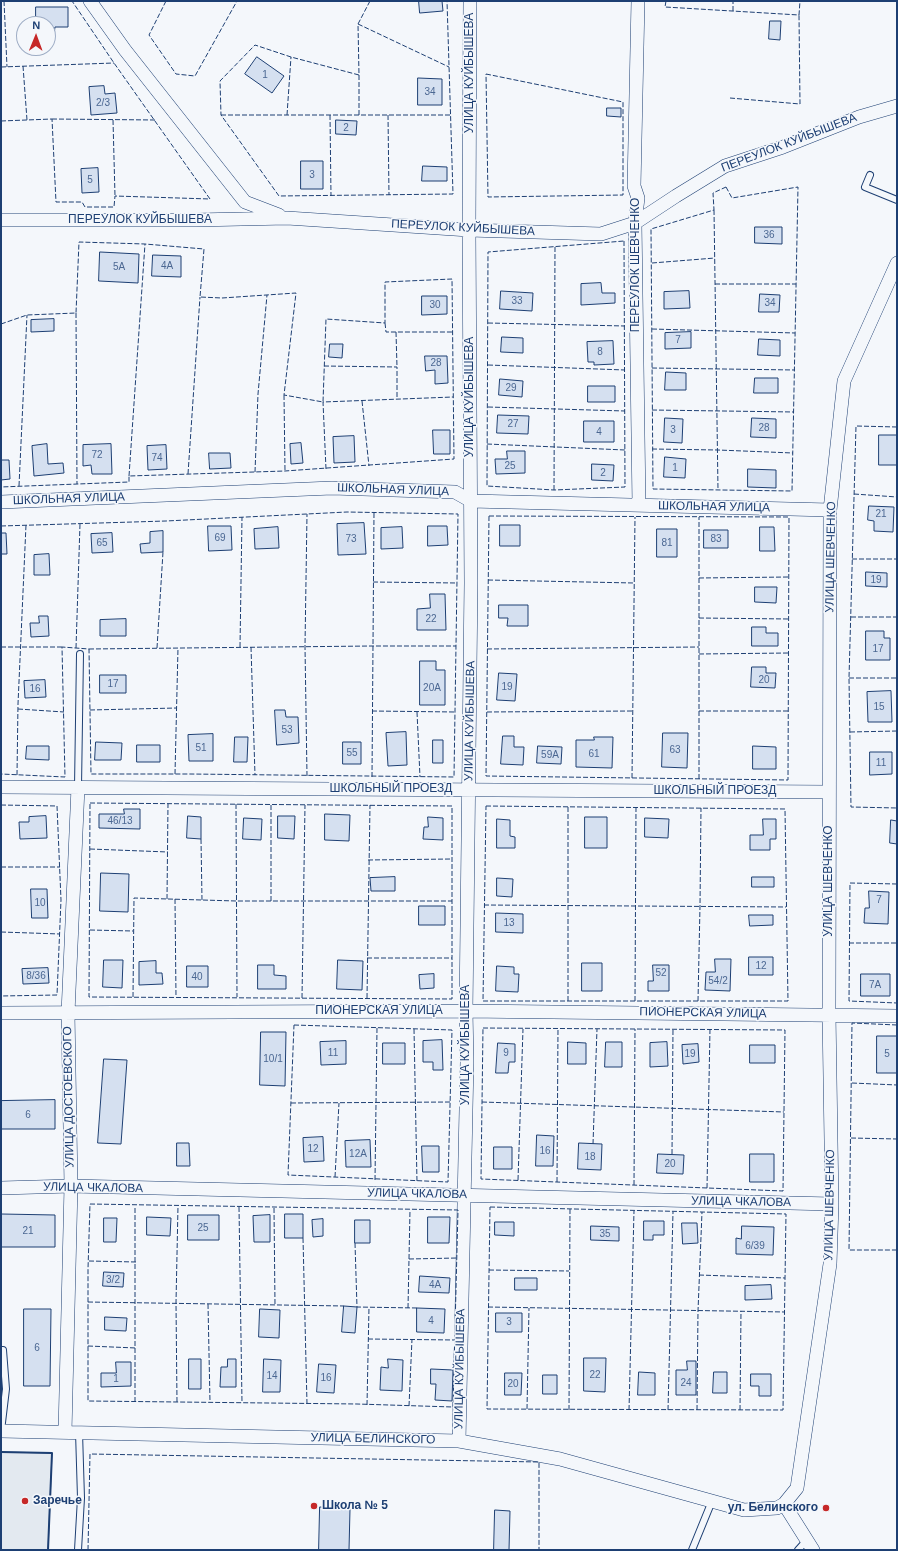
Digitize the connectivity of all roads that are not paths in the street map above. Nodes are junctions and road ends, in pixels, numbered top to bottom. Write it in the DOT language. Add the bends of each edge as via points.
graph roads {
  1 [pos="90,1"];
  2 [pos="470,1"];
  3 [pos="638,1"];
  4 [pos="897,106"];
  5 [pos="870,176"];
  6 [pos="897,200"];
  7 [pos="287,218"];
  8 [pos="1,220"];
  9 [pos="635,224"];
  10 [pos="469,230"];
  11 [pos="897,263"];
  12 [pos="471,501"];
  13 [pos="1,502"];
  14 [pos="639,505"];
  15 [pos="830,510"];
  16 [pos="80,654"];
  17 [pos="1,787"];
  18 [pos="78,787"];
  19 [pos="469,790"];
  20 [pos="829,792"];
  21 [pos="466,1011"];
  22 [pos="1,1013"];
  23 [pos="68,1013"];
  24 [pos="829,1014"];
  25 [pos="897,1016"];
  26 [pos="71,1186"];
  27 [pos="1,1188"];
  28 [pos="465,1195"];
  29 [pos="832,1204"];
  30 [pos="1,1350"];
  31 [pos="1,1431"];
  32 [pos="65,1432"];
  33 [pos="79,1432"];
  34 [pos="459,1441"];
  35 [pos="712,1501"];
  36 [pos="784,1504"];
  37 [pos="810,1545"];
  38 [pos="78,1550"];
  39 [pos="692,1550"];
  40 [pos="798,1550"];
  1 -- 7 [label="street" via="125,50 245,202"];
  2 -- 10 [label="street, УЛИЦА КУЙБЫШЕВА"];
  3 -- 9 [label="street, ПЕРЕУЛОК ШЕВЧЕНКО" via="634,186 638,198"];
  4 -- 9 [label="street, ПЕРЕУЛОК КУЙБЫШЕВА" via="859,117 783,147 725,166"];
  5 -- 6 [label="lane" via="865,188"];
  7 -- 8 [label="street, ПЕРЕУЛОК КУЙБЫШЕВА"];
  7 -- 10 [label="street, ПЕРЕУЛОК КУЙБЫШЕВА"];
  9 -- 10 [label="street, ПЕРЕУЛОК КУЙБЫШЕВА" via="601,234"];
  9 -- 14 [label="street, ПЕРЕУЛОК ШЕВЧЕНКО"];
  10 -- 12 [label="street, УЛИЦА КУЙБЫШЕВА"];
  11 -- 15 [label="street, УЛИЦА ШЕВЧЕНКО" via="844,381"];
  12 -- 13 [label="street, ШКОЛЬНАЯ УЛИЦА" via="455,492 332,488"];
  12 -- 14 [label="street, ШКОЛЬНАЯ УЛИЦА"];
  12 -- 19 [label="street, УЛИЦА КУЙБЫШЕВА"];
  14 -- 15 [label="street, ШКОЛЬНАЯ УЛИЦА"];
  15 -- 20 [label="street, УЛИЦА ШЕВЧЕНКО"];
  16 -- 18 [label="lane"];
  17 -- 18 [label="street, ШКОЛЬНЫЙ ПРОЕЗД"];
  18 -- 19 [label="street, ШКОЛЬНЫЙ ПРОЕЗД"];
  18 -- 23 [label="street, УЛИЦА ДОСТОЕВСКОГО"];
  19 -- 20 [label="street, ШКОЛЬНЫЙ ПРОЕЗД"];
  19 -- 21 [label="street, УЛИЦА КУЙБЫШЕВА"];
  20 -- 24 [label="street, УЛИЦА ШЕВЧЕНКО"];
  21 -- 23 [label="street, ПИОНЕРСКАЯ УЛИЦА"];
  21 -- 24 [label="street, ПИОНЕРСКАЯ УЛИЦА"];
  21 -- 28 [label="street, УЛИЦА КУЙБЫШЕВА"];
  22 -- 23 [label="street, ПИОНЕРСКАЯ УЛИЦА"];
  23 -- 26 [label="street, УЛИЦА ДОСТОЕВСКОГО"];
  24 -- 25 [label="street, ПИОНЕРСКАЯ УЛИЦА"];
  24 -- 29 [label="street, УЛИЦА ШЕВЧЕНКО"];
  26 -- 27 [label="street, УЛИЦА ЧКАЛОВА"];
  26 -- 28 [label="street, УЛИЦА ЧКАЛОВА"];
  26 -- 32 [label="street, УЛИЦА ДОСТОЕВСКОГО"];
  28 -- 29 [label="street, УЛИЦА ЧКАЛОВА"];
  28 -- 34 [label="street, УЛИЦА КУЙБЫШЕВА"];
  29 -- 36 [label="street, УЛИЦА ШЕВЧЕНКО" via="830,1264 797,1488"];
  30 -- 31 [label="lane" via="6,1389"];
  31 -- 32 [label="street, УЛИЦА БЕЛИНСКОГО"];
  32 -- 33 [label="street, УЛИЦА БЕЛИНСКОГО"];
  33 -- 34 [label="street, УЛИЦА БЕЛИНСКОГО"];
  33 -- 38 [label="lane" via="81,1498"];
  34 -- 35 [label="street, УЛИЦА БЕЛИНСКОГО" via="560,1459"];
  35 -- 36 [label="street, УЛИЦА БЕЛИНСКОГО" via="744,1510 777,1508"];
  35 -- 39 [label="lane"];
  36 -- 37 [label="street"];
  37 -- 40 [label="lane"];
}
